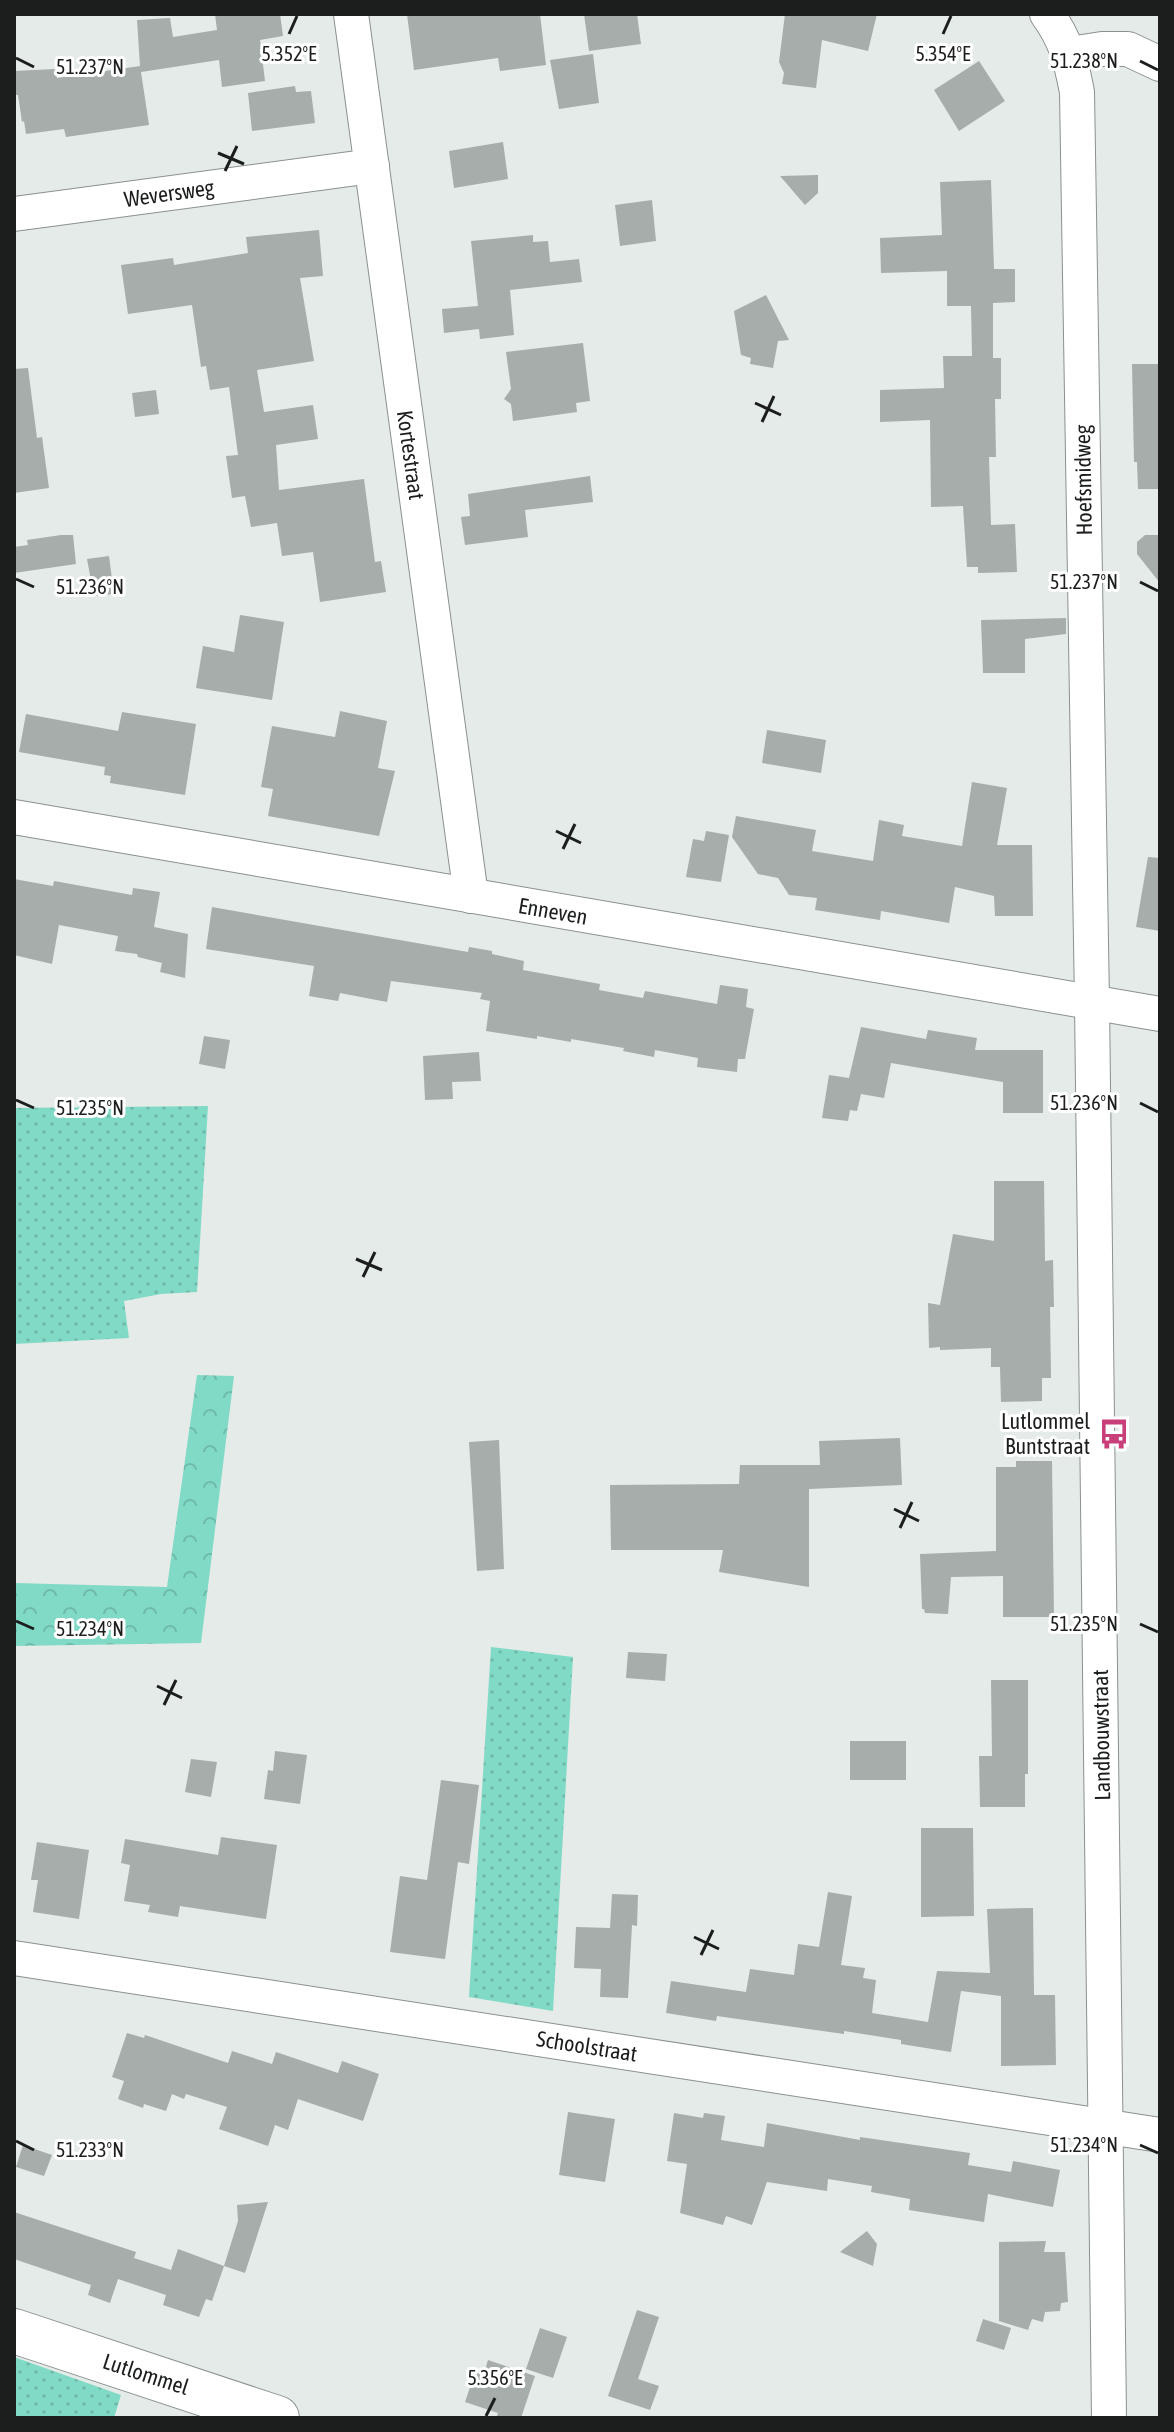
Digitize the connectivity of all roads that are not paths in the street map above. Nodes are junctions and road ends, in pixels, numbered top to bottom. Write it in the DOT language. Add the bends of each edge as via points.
graph roads {
  1 [pos="351,14"];
  2 [pos="1047,14"];
  3 [pos="1070,54"];
  4 [pos="1160,64"];
  5 [pos="372,166"];
  6 [pos="14,214"];
  7 [pos="14,817"];
  8 [pos="471,896"];
  9 [pos="1092,1003"];
  10 [pos="1160,1014"];
  11 [pos="14,1958"];
  12 [pos="1106,2126"];
  13 [pos="1160,2135"];
  14 [pos="14,2331"];
  15 [pos="277,2418"];
  16 [pos="1109,2418"];
  1 -- 5 [label="street, Kortestraat"];
  2 -- 3 [label="street, Hoefsmidweg"];
  3 -- 4 [label="street" via="1128,49"];
  3 -- 9 [label="street, Hoefsmidweg" via="1077,92"];
  5 -- 6 [label="street, Weversweg"];
  5 -- 8 [label="street, Kortestraat"];
  7 -- 8 [label="street, Enneven"];
  8 -- 9 [label="street, Enneven"];
  9 -- 10 [label="street, Enneven"];
  9 -- 12 [label="street, Landbouwstraat"];
  11 -- 12 [label="street, Schoolstraat"];
  12 -- 13 [label="street, Schoolstraat"];
  12 -- 16 [label="street, Landbouwstraat"];
  14 -- 15 [label="main road, Lutlommel"];
}
